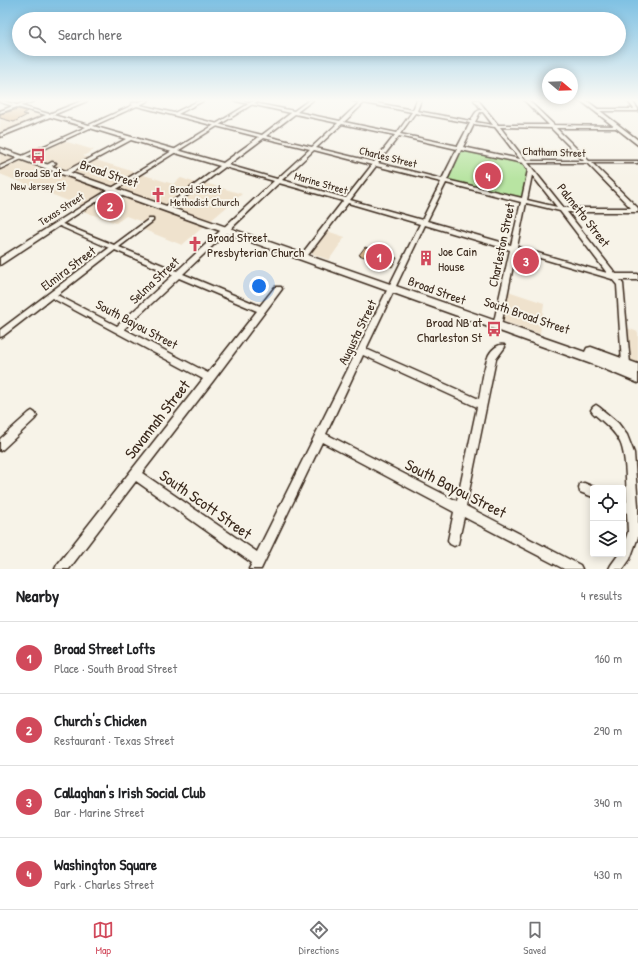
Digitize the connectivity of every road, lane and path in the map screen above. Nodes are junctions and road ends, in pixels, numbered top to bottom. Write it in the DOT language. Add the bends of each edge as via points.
graph roads {
  1 [pos="22,127"];
  2 [pos="87,127"];
  3 [pos="90,127"];
  4 [pos="215,127"];
  5 [pos="223,127"];
  6 [pos="275,127"];
  7 [pos="336,127"];
  8 [pos="361,127"];
  9 [pos="404,127"];
  10 [pos="471,127"];
  11 [pos="498,127"];
  12 [pos="553,127"];
  13 [pos="618,127"];
  14 [pos="398,135"];
  15 [pos="0,136"];
  16 [pos="262,136"];
  17 [pos="131,138"];
  18 [pos="638,143"];
  19 [pos="0,144"];
  20 [pos="461,148"];
  21 [pos="313,149"];
  22 [pos="0,150"];
  23 [pos="176,151"];
  24 [pos="25,156"];
  25 [pos="525,162"];
  26 [pos="590,162"];
  27 [pos="638,162"];
  28 [pos="376,164"];
  29 [pos="224,165"];
  30 [pos="0,168"];
  31 [pos="531,169"];
  32 [pos="70,172"];
  33 [pos="279,181"];
  34 [pos="445,181"];
  35 [pos="116,188"];
  36 [pos="347,200"];
  37 [pos="524,200"];
  38 [pos="169,206"];
  39 [pos="562,210"];
  40 [pos="637,210"];
  41 [pos="151,220"];
  42 [pos="424,223"];
  43 [pos="58,224"];
  44 [pos="229,228"];
  45 [pos="114,248"];
  46 [pos="513,248"];
  47 [pos="305,255"];
  48 [pos="0,262"];
  49 [pos="178,275"];
  50 [pos="614,277"];
  51 [pos="638,277"];
  52 [pos="393,286"];
  53 [pos="278,289"];
  54 [pos="52,295"];
  55 [pos="262,310"];
  56 [pos="498,323"];
  57 [pos="118,330"];
  58 [pos="0,334"];
  59 [pos="501,347"];
  60 [pos="362,351"];
  61 [pos="626,364"];
  62 [pos="638,369"];
  63 [pos="638,377"];
  64 [pos="210,378"];
  65 [pos="481,404"];
  66 [pos="596,410"];
  67 [pos="32,416"];
  68 [pos="320,436"];
  69 [pos="0,446"];
  70 [pos="135,474"];
  71 [pos="460,508"];
  72 [pos="631,509"];
  73 [pos="454,540"];
  74 [pos="257,565"];
  75 [pos="60,569"];
  76 [pos="576,569"];
  77 [pos="615,569"];
  1 -- 15 [label="street"];
  2 -- 24 [label="street"];
  3 -- 17 [label="street, Marine Street"];
  4 -- 23 [label="street, Texas Street"];
  5 -- 16 [label="street, Charles Street"];
  6 -- 16 [label="street"];
  7 -- 21 [label="street, Selma Street"];
  8 -- 14 [label="street, Chatham Street"];
  9 -- 14 [label="street"];
  10 -- 20 [label="street, Augusta Street"];
  11 -- 12 [label="street"];
  11 -- 25 [label="street, Palmetto Street"];
  12 -- 13 [label="street"];
  12 -- 26 [label="street"];
  13 -- 18 [label="main road"];
  14 -- 20 [label="street, Chatham Street"];
  14 -- 28 [label="street"];
  16 -- 21 [label="street, Charles Street"];
  16 -- 29 [label="street"];
  17 -- 23 [label="street, Marine Street"];
  17 -- 32 [label="street"];
  19 -- 24 [label="main road"];
  20 -- 25 [label="street, Chatham Street"];
  20 -- 34 [label="street, Augusta Street"];
  21 -- 28 [label="street, Charles Street"];
  21 -- 33 [label="street, Selma Street"];
  22 -- 24 [label="main road, Broad Street"];
  23 -- 29 [label="street, Marine Street"];
  23 -- 35 [label="street, Texas Street"];
  24 -- 30 [label="street"];
  24 -- 32 [label="main road, Broad Street"];
  25 -- 26 [label="street, Chatham Street"];
  25 -- 31 [label="street, Palmetto Street"];
  26 -- 27 [label="street, Chatham Street"];
  26 -- 40 [label="street"];
  28 -- 34 [label="street, Charles Street"];
  28 -- 36 [label="street"];
  29 -- 33 [label="street, Marine Street"];
  29 -- 38 [label="street"];
  31 -- 37 [label="street, Charleston Street"];
  31 -- 39 [label="street, Palmetto Street"];
  32 -- 35 [label="main road, Broad Street"];
  33 -- 36 [label="street, Marine Street"];
  33 -- 44 [label="street, Selma Street"];
  34 -- 37 [label="street, Charles Street"];
  34 -- 42 [label="street, Augusta Street"];
  35 -- 38 [label="main road, Broad Street"];
  35 -- 43 [label="street, Texas Street"];
  36 -- 42 [label="street, Marine Street"];
  36 -- 47 [label="street"];
  37 -- 39 [label="street, Charles Street"];
  37 -- 46 [label="street, Charleston Street"];
  38 -- 44 [label="main road, Broad Street"];
  39 -- 40 [label="street, Charles Street"];
  39 -- 50 [label="street, Palmetto Street"];
  41 -- 45 [label="street, Elmira Street"];
  42 -- 46 [label="street, Marine Street"];
  42 -- 52 [label="street, Augusta Street"];
  43 -- 45 [label="street"];
  43 -- 48 [label="street, Texas Street"];
  44 -- 47 [label="main road, Broad Street"];
  44 -- 49 [label="street, Selma Street"];
  45 -- 49 [label="street"];
  45 -- 54 [label="street, Elmira Street"];
  46 -- 50 [label="street, Marine Street"];
  46 -- 56 [label="street, Charleston Street"];
  47 -- 52 [label="main road, Broad Street"];
  49 -- 55 [label="street"];
  49 -- 57 [label="street, Selma Street"];
  50 -- 51 [label="street, Marine Street"];
  50 -- 61 [label="street, Palmetto Street" via="620,284"];
  52 -- 56 [label="main road, Broad Street"];
  52 -- 60 [label="street, Augusta Street"];
  53 -- 55 [label="street, Savannah Street"];
  54 -- 57 [label="street, South Bayou Street"];
  54 -- 58 [label="street, Elmira Street"];
  55 -- 64 [label="street, Savannah Street"];
  56 -- 61 [label="main road, South Broad Street"];
  56 -- 63 [label="main road, Broad Street"];
  57 -- 64 [label="street, South Bayou Street"];
  59 -- 65 [label="street" via="492,357"];
  60 -- 65 [label="street"];
  60 -- 68 [label="street, Augusta Street"];
  61 -- 62 [label="main road, South Broad Street"];
  64 -- 70 [label="street, Savannah Street"];
  65 -- 71 [label="street"];
  66 -- 72 [label="street" via="615,426 624,438 629,452"];
  67 -- 69 [label="street"];
  68 -- 71 [label="street, South Bayou Street"];
  68 -- 74 [label="street, Augusta Street"];
  70 -- 74 [label="street, South Scott Street"];
  70 -- 75 [label="street, Savannah Street"];
  71 -- 73 [label="street"];
  71 -- 76 [label="street, South Bayou Street"];
  72 -- 77 [label="street" via="634,532 626,555"];
}
